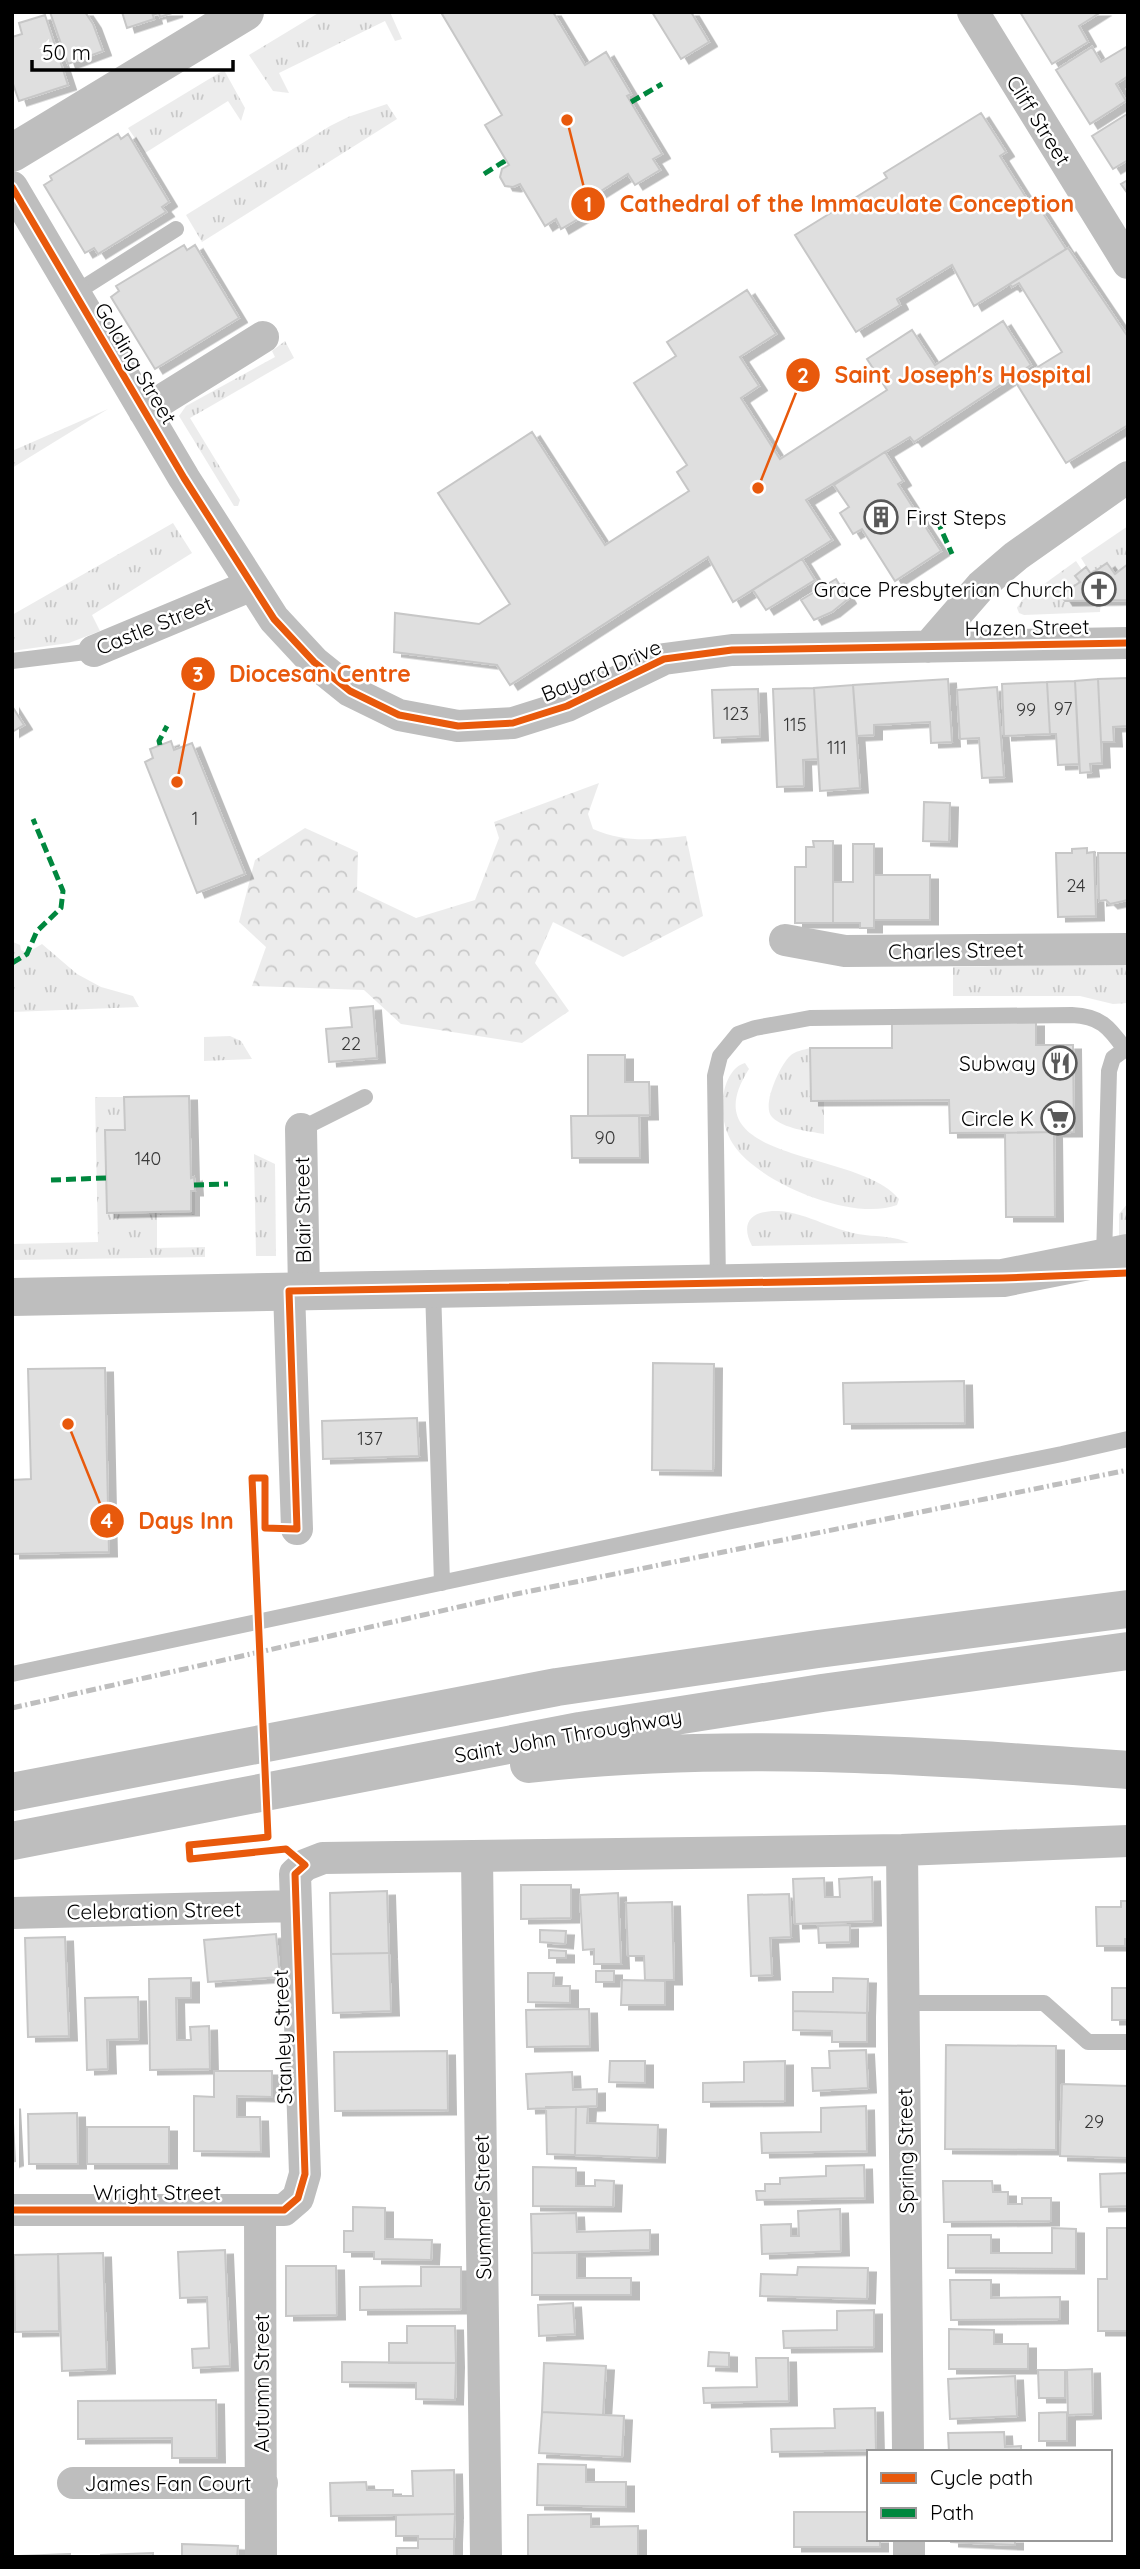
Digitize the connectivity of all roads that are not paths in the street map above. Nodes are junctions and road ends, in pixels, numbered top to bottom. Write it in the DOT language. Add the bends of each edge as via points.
graph roads {
  1 [pos="245,12"];
  2 [pos="973,12"];
  3 [pos="12,153"];
  4 [pos="12,187"];
  5 [pos="176,229"];
  6 [pos="1128,263"];
  7 [pos="75,293"];
  8 [pos="263,337"];
  9 [pos="144,411"];
  10 [pos="1128,477"];
  11 [pos="232,555"];
  12 [pos="252,585"];
  13 [pos="1128,643"];
  14 [pos="928,647"];
  15 [pos="94,651"];
  16 [pos="12,662"];
  17 [pos="785,940"];
  18 [pos="1128,949"];
  19 [pos="1126,1048"];
  20 [pos="365,1097"];
  21 [pos="301,1129"];
  22 [pos="1120,1261"];
  23 [pos="718,1282"];
  24 [pos="433,1287"];
  25 [pos="297,1290"];
  26 [pos="12,1297"];
  27 [pos="1128,1438"];
  28 [pos="297,1529"];
  29 [pos="1128,1582"];
  30 [pos="442,1583"];
  31 [pos="1128,1609"];
  32 [pos="818,1649"];
  33 [pos="1128,1651"];
  34 [pos="12,1674"];
  35 [pos="1128,1770"];
  36 [pos="12,1792"];
  37 [pos="242,1797"];
  38 [pos="12,1840"];
  39 [pos="1128,1841"];
  40 [pos="902,1850"];
  41 [pos="477,1857"];
  42 [pos="295,1906"];
  43 [pos="12,1913"];
  44 [pos="904,2003"];
  45 [pos="1128,2042"];
  46 [pos="298,2198"];
  47 [pos="12,2210"];
  48 [pos="260,2210"];
  49 [pos="908,2450"];
  50 [pos="73,2483"];
  51 [pos="262,2483"];
  52 [pos="261,2557"];
  53 [pos="486,2557"];
  1 -- 3 [label="main road"];
  2 -- 6 [label="street, Cliff Street"];
  4 -- 7 [label="street, Golding Street"];
  5 -- 7 [label="lane"];
  7 -- 9 [label="street, Golding Street"];
  8 -- 9 [label="street"];
  9 -- 11 [label="street, Golding Street"];
  10 -- 14 [label="street" via="1016,556 981,586"];
  11 -- 12 [label="street, Bayard Drive"];
  12 -- 14 [label="street, Bayard Drive" via="274,618 314,662 350,691 399,715 458,726 513,723 540,715 649,665 680,656 732,650"];
  12 -- 15 [label="street, Castle Street"];
  13 -- 14 [label="street, Hazen Street"];
  15 -- 16 [label="lane, Castle Street"];
  17 -- 18 [label="street, Charles Street" via="845,951"];
  19 -- 22 [label="lane" via="1113,1058 1109,1072"];
  19 -- 23 [label="lane" via="1102,1023 1072,1015 810,1018 738,1034 720,1056 715,1076"];
  20 -- 21 [label="lane"];
  21 -- 25 [label="street, Blair Street"];
  22 -- 23 [label="main road" via="1003,1278"];
  23 -- 24 [label="main road"];
  24 -- 25 [label="main road"];
  24 -- 30 [label="lane"];
  25 -- 26 [label="main road"];
  25 -- 28 [label="street, Blair Street"];
  27 -- 30 [label="lane"];
  29 -- 32 [label="main road"];
  30 -- 34 [label="lane"];
  31 -- 32 [label="main road"];
  32 -- 36 [label="main road" via="557,1687"];
  33 -- 37 [label="main road, Saint John Throughway" via="580,1731"];
  35 -- 37 [label="main road" via="964,1759 743,1752 646,1754"];
  37 -- 38 [label="main road, Saint John Throughway"];
  39 -- 40 [label="street"];
  40 -- 41 [label="street"];
  40 -- 44 [label="street, Spring Street"];
  41 -- 42 [label="street, Stanley Street" via="323,1858 300,1870"];
  41 -- 53 [label="street, Summer Street"];
  42 -- 43 [label="street, Celebration Street"];
  42 -- 46 [label="street, Stanley Street" via="305,2174"];
  44 -- 45 [label="lane" via="1044,2003 1088,2042"];
  44 -- 49 [label="street, Spring Street"];
  46 -- 48 [label="street, Wright Street" via="284,2210"];
  47 -- 48 [label="street, Wright Street"];
  48 -- 51 [label="street, Autumn Street"];
  50 -- 51 [label="street, James Fan Court"];
  51 -- 52 [label="street, Autumn Street"];
}
